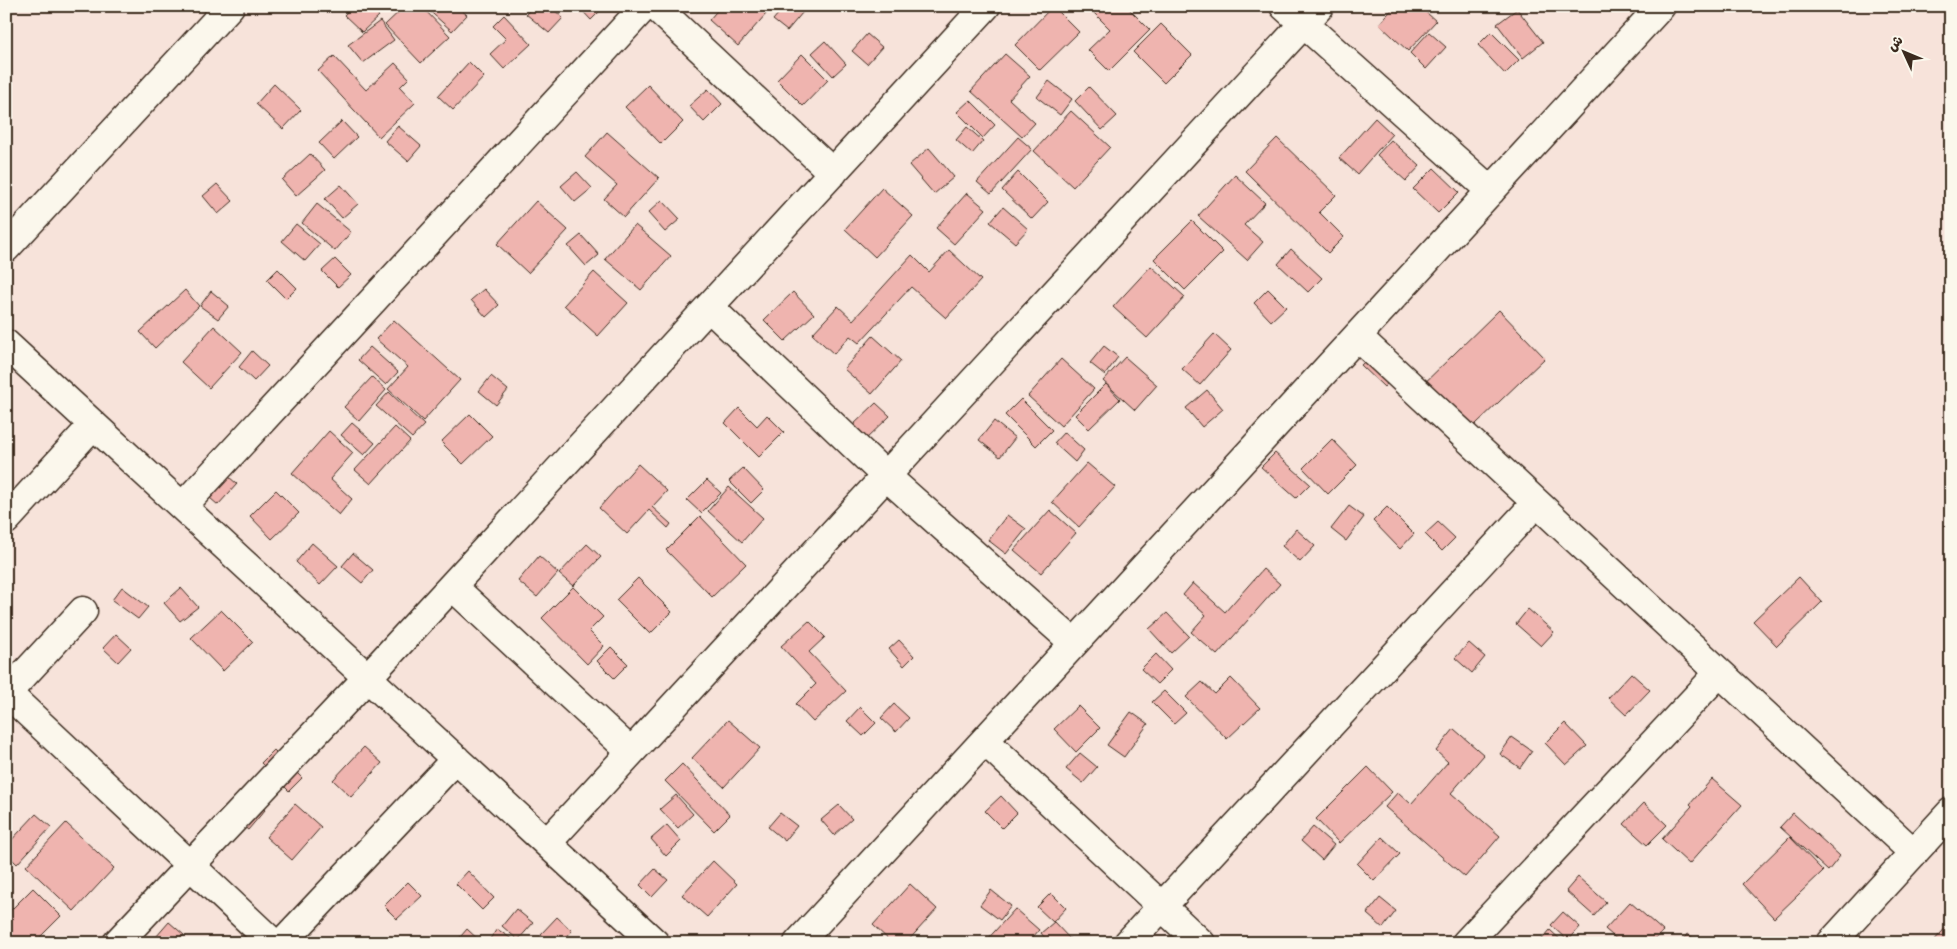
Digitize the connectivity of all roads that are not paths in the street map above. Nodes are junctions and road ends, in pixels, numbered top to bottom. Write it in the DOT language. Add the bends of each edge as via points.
graph roads {
  1 [pos="230,6"];
  2 [pos="644,6"];
  3 [pos="655,6"];
  4 [pos="986,6"];
  5 [pos="1661,6"];
  6 [pos="1302,12"];
  7 [pos="833,173"];
  8 [pos="1491,191"];
  9 [pos="6,248"];
  10 [pos="709,307"];
  11 [pos="1357,336"];
  12 [pos="6,344"];
  13 [pos="93,425"];
  14 [pos="886,476"];
  15 [pos="1536,502"];
  16 [pos="183,506"];
  17 [pos="6,520"];
  18 [pos="452,586"];
  19 [pos="83,611"];
  20 [pos="1074,643"];
  21 [pos="1719,673"];
  22 [pos="368,677"];
  23 [pos="7,693"];
  24 [pos="985,741"];
  25 [pos="631,752"];
  26 [pos="456,759"];
  27 [pos="1951,812"];
  28 [pos="547,843"];
  29 [pos="1914,852"];
  30 [pos="190,864"];
  31 [pos="1162,906"];
  32 [pos="117,943"];
  33 [pos="273,943"];
  34 [pos="282,943"];
  35 [pos="656,943"];
  36 [pos="798,943"];
  37 [pos="1128,943"];
  38 [pos="1201,943"];
  39 [pos="1466,943"];
  40 [pos="1831,943"];
  1 -- 9 [label="street"];
  2 -- 16 [label="street"];
  3 -- 7 [label="street"];
  4 -- 7 [label="street"];
  5 -- 8 [label="street"];
  6 -- 8 [label="street"];
  6 -- 14 [label="street"];
  7 -- 10 [label="street"];
  8 -- 11 [label="street"];
  10 -- 14 [label="street"];
  10 -- 18 [label="street"];
  11 -- 15 [label="street"];
  11 -- 20 [label="street"];
  12 -- 13 [label="street"];
  13 -- 16 [label="street"];
  13 -- 17 [label="street"];
  14 -- 20 [label="street"];
  14 -- 25 [label="street"];
  15 -- 21 [label="street"];
  15 -- 31 [label="street"];
  16 -- 22 [label="street"];
  18 -- 22 [label="street"];
  18 -- 25 [label="street"];
  19 -- 23 [label="street"];
  20 -- 24 [label="street"];
  21 -- 29 [label="street"];
  21 -- 39 [label="street"];
  22 -- 26 [label="street"];
  22 -- 30 [label="street"];
  23 -- 30 [label="street"];
  24 -- 31 [label="street"];
  24 -- 36 [label="street"];
  25 -- 28 [label="street"];
  26 -- 28 [label="street"];
  26 -- 34 [label="street"];
  27 -- 29 [label="street"];
  28 -- 35 [label="street"];
  29 -- 40 [label="street"];
  30 -- 32 [label="street"];
  30 -- 33 [label="street"];
  31 -- 37 [label="street"];
  31 -- 38 [label="street"];
}
